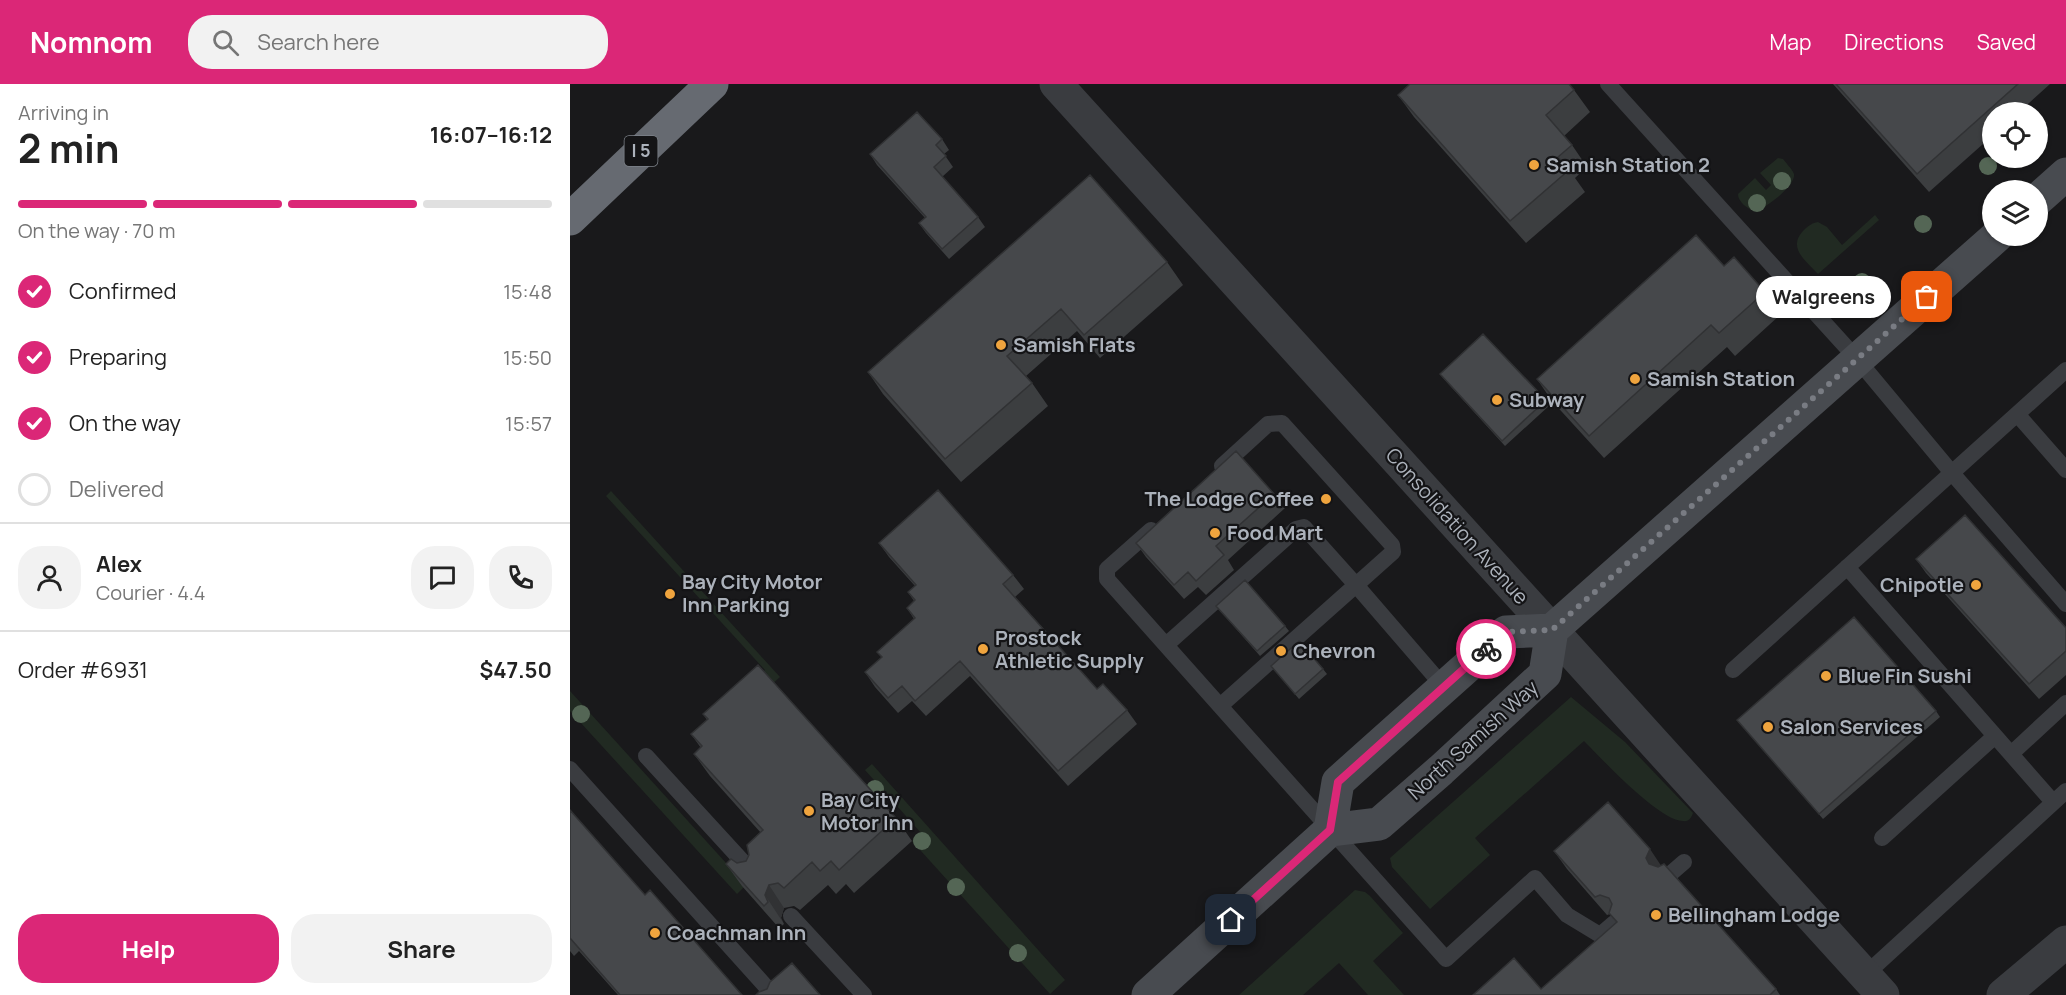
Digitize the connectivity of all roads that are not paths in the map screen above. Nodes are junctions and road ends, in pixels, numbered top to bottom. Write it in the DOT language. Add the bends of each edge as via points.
graph roads {
  1 [pos="712,84"];
  2 [pos="1056,84"];
  3 [pos="1608,84"];
  4 [pos="2066,174"];
  5 [pos="2048,190"];
  6 [pos="570,219"];
  7 [pos="1986,246"];
  8 [pos="1857,359"];
  9 [pos="2066,370"];
  10 [pos="2018,414"];
  11 [pos="2066,470"];
  12 [pos="1952,473"];
  13 [pos="1209,478"];
  14 [pos="1167,516"];
  15 [pos="1847,567"];
  16 [pos="1356,585"];
  17 [pos="2066,604"];
  18 [pos="1552,630"];
  19 [pos="1166,645"];
  20 [pos="1732,670"];
  21 [pos="1444,687"];
  22 [pos="2066,703"];
  23 [pos="1220,706"];
  24 [pos="1995,736"];
  25 [pos="2011,754"];
  26 [pos="646,756"];
  27 [pos="570,769"];
  28 [pos="2066,791"];
  29 [pos="2053,802"];
  30 [pos="1330,830"];
  31 [pos="1882,838"];
  32 [pos="1684,862"];
  33 [pos="754,875"];
  34 [pos="1670,875"];
  35 [pos="791,916"];
  36 [pos="1614,923"];
  37 [pos="2066,942"];
  38 [pos="1874,985"];
  39 [pos="769,995"];
  40 [pos="864,995"];
  41 [pos="1148,995"];
  42 [pos="2004,995"];
  1 -- 6 [label="highway, I 5"];
  2 -- 18 [label="street, Consolidation Avenue"];
  3 -- 8 [label="lane"];
  4 -- 5 [label="main road"];
  7 -- 8 [label="main road"];
  8 -- 12 [label="lane"];
  8 -- 18 [label="main road"];
  9 -- 10 [label="lane"];
  10 -- 11 [label="lane"];
  10 -- 12 [label="lane"];
  12 -- 15 [label="lane"];
  12 -- 17 [label="lane"];
  13 -- 16 [label="lane" via="1268,424 1282,423 1392,545 1393,552"];
  14 -- 19 [label="lane" via="1107,569 1107,579"];
  15 -- 20 [label="lane"];
  15 -- 24 [label="lane"];
  16 -- 19 [label="lane" via="1304,527 1296,529"];
  16 -- 21 [label="lane"];
  16 -- 23 [label="lane"];
  18 -- 21 [label="main road" via="1506,632"];
  18 -- 30 [label="main road, North Samish Way" via="1545,674 1441,770 1379,824"];
  18 -- 38 [label="street, Consolidation Avenue"];
  19 -- 23 [label="lane"];
  21 -- 30 [label="main road" via="1338,782"];
  22 -- 25 [label="lane"];
  23 -- 30 [label="lane"];
  24 -- 25 [label="lane"];
  24 -- 31 [label="lane"];
  25 -- 29 [label="lane"];
  26 -- 33 [label="lane"];
  27 -- 39 [label="lane" via="768,989"];
  28 -- 29 [label="lane"];
  29 -- 38 [label="lane"];
  30 -- 36 [label="lane" via="1446,959 1535,878 1568,915 1600,935"];
  30 -- 41 [label="main road"];
  32 -- 34 [label="lane"];
  35 -- 40 [label="lane"];
  37 -- 42 [label="street"];
}
